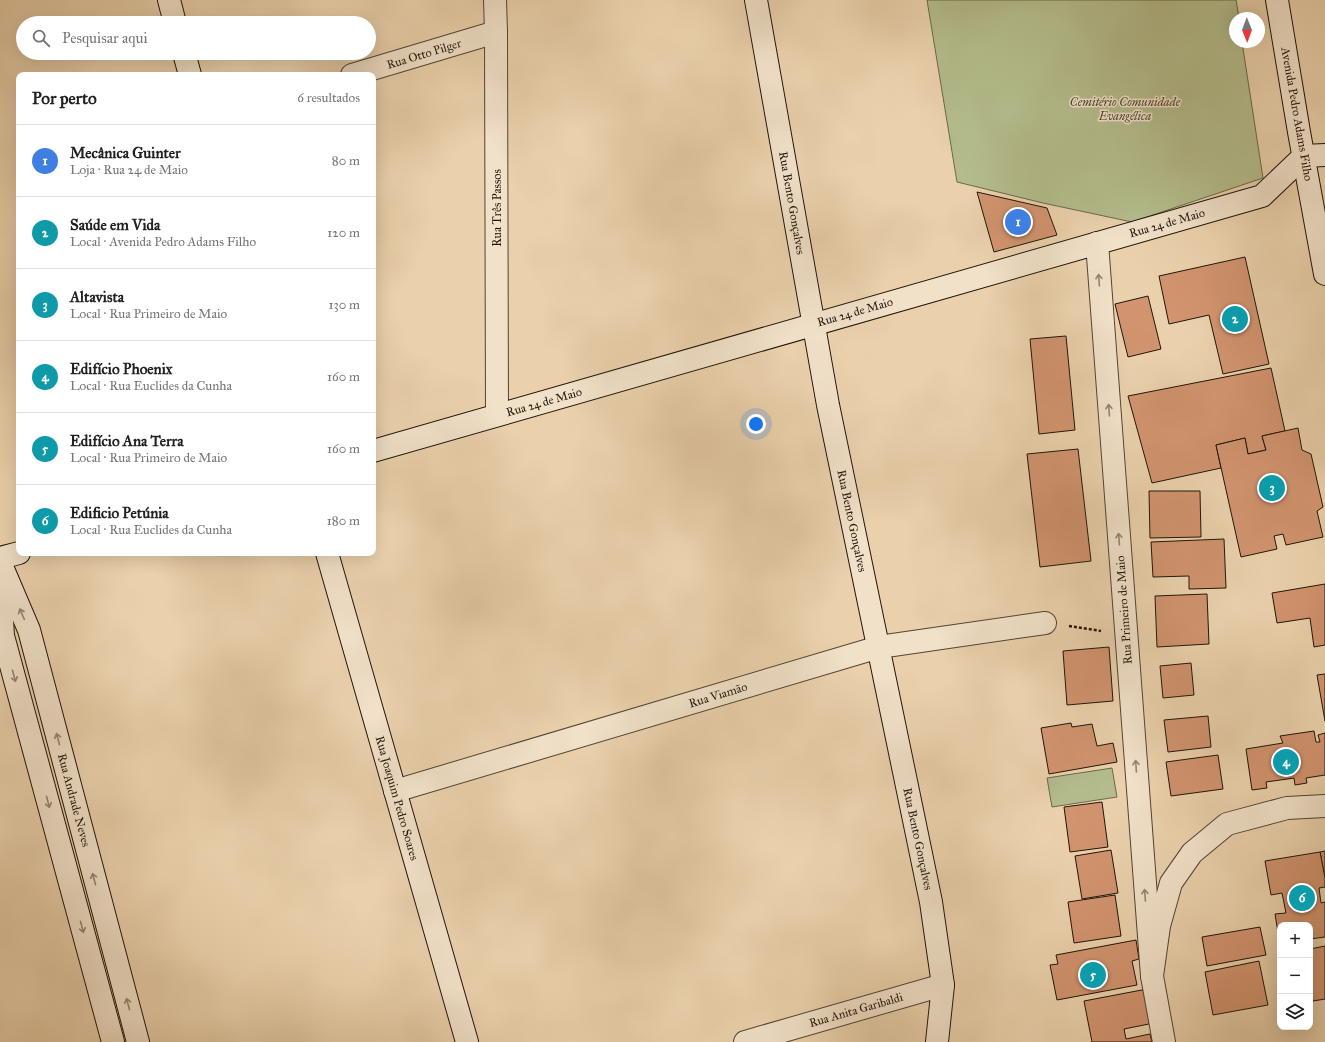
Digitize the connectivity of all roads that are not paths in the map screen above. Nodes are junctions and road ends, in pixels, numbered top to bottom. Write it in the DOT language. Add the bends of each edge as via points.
graph roads {
  1 [pos="169,0"];
  2 [pos="495,0"];
  3 [pos="756,0"];
  4 [pos="1277,0"];
  5 [pos="173,16"];
  6 [pos="496,32"];
  7 [pos="186,60"];
  8 [pos="189,72"];
  9 [pos="362,72"];
  10 [pos="1325,155"];
  11 [pos="1304,156"];
  12 [pos="1097,243"];
  13 [pos="1325,274"];
  14 [pos="814,324"];
  15 [pos="497,416"];
  16 [pos="376,450"];
  17 [pos="16,554"];
  18 [pos="328,556"];
  19 [pos="0,558"];
  20 [pos="0,562"];
  21 [pos="0,583"];
  22 [pos="1045,623"];
  23 [pos="878,647"];
  24 [pos="395,791"];
  25 [pos="1325,806"];
  26 [pos="1152,976"];
  27 [pos="944,985"];
  28 [pos="113,1042"];
  29 [pos="138,1042"];
  30 [pos="467,1042"];
  31 [pos="745,1042"];
  32 [pos="937,1042"];
  33 [pos="1164,1042"];
  1 -- 5 [label="street"];
  2 -- 6 [label="street, Rua Três Passos"];
  3 -- 14 [label="street, Rua Bento Gonçalves"];
  4 -- 11 [label="street, Avenida Pedro Adams Filho"];
  6 -- 9 [label="street, Rua Otto Pilger"];
  6 -- 15 [label="street, Rua Três Passos"];
  7 -- 8 [label="street"];
  10 -- 11 [label="street"];
  11 -- 12 [label="street, Rua 24 de Maio" via="1262,196"];
  11 -- 13 [label="street, Avenida Pedro Adams Filho"];
  12 -- 14 [label="street, Rua 24 de Maio"];
  26 -- 12 [label="street, Rua Primeiro de Maio, one-way"];
  14 -- 15 [label="street, Rua 24 de Maio"];
  14 -- 23 [label="street, Rua Bento Gonçalves" via="828,405"];
  15 -- 16 [label="street, Rua 24 de Maio"];
  17 -- 19 [label="street"];
  18 -- 24 [label="street, Rua Joaquim Pedro Soares"];
  29 -- 20 [label="street, Rua Andrade Neves, one-way" via="29,630"];
  21 -- 28 [label="street, one-way" via="3,636"];
  22 -- 23 [label="street, Rua Viamão"];
  23 -- 24 [label="street, Rua Viamão"];
  23 -- 27 [label="street, Rua Bento Gonçalves" via="931,902"];
  24 -- 30 [label="street, Rua Joaquim Pedro Soares"];
  25 -- 26 [label="street, Rua Primeiro de Maio" via="1287,808 1227,824 1192,853 1171,883 1159,926"];
  26 -- 33 [label="street, Rua Primeiro de Maio"];
  27 -- 31 [label="street, Rua Anita Garibaldi"];
  27 -- 32 [label="street, Rua Bento Gonçalves"];
}
